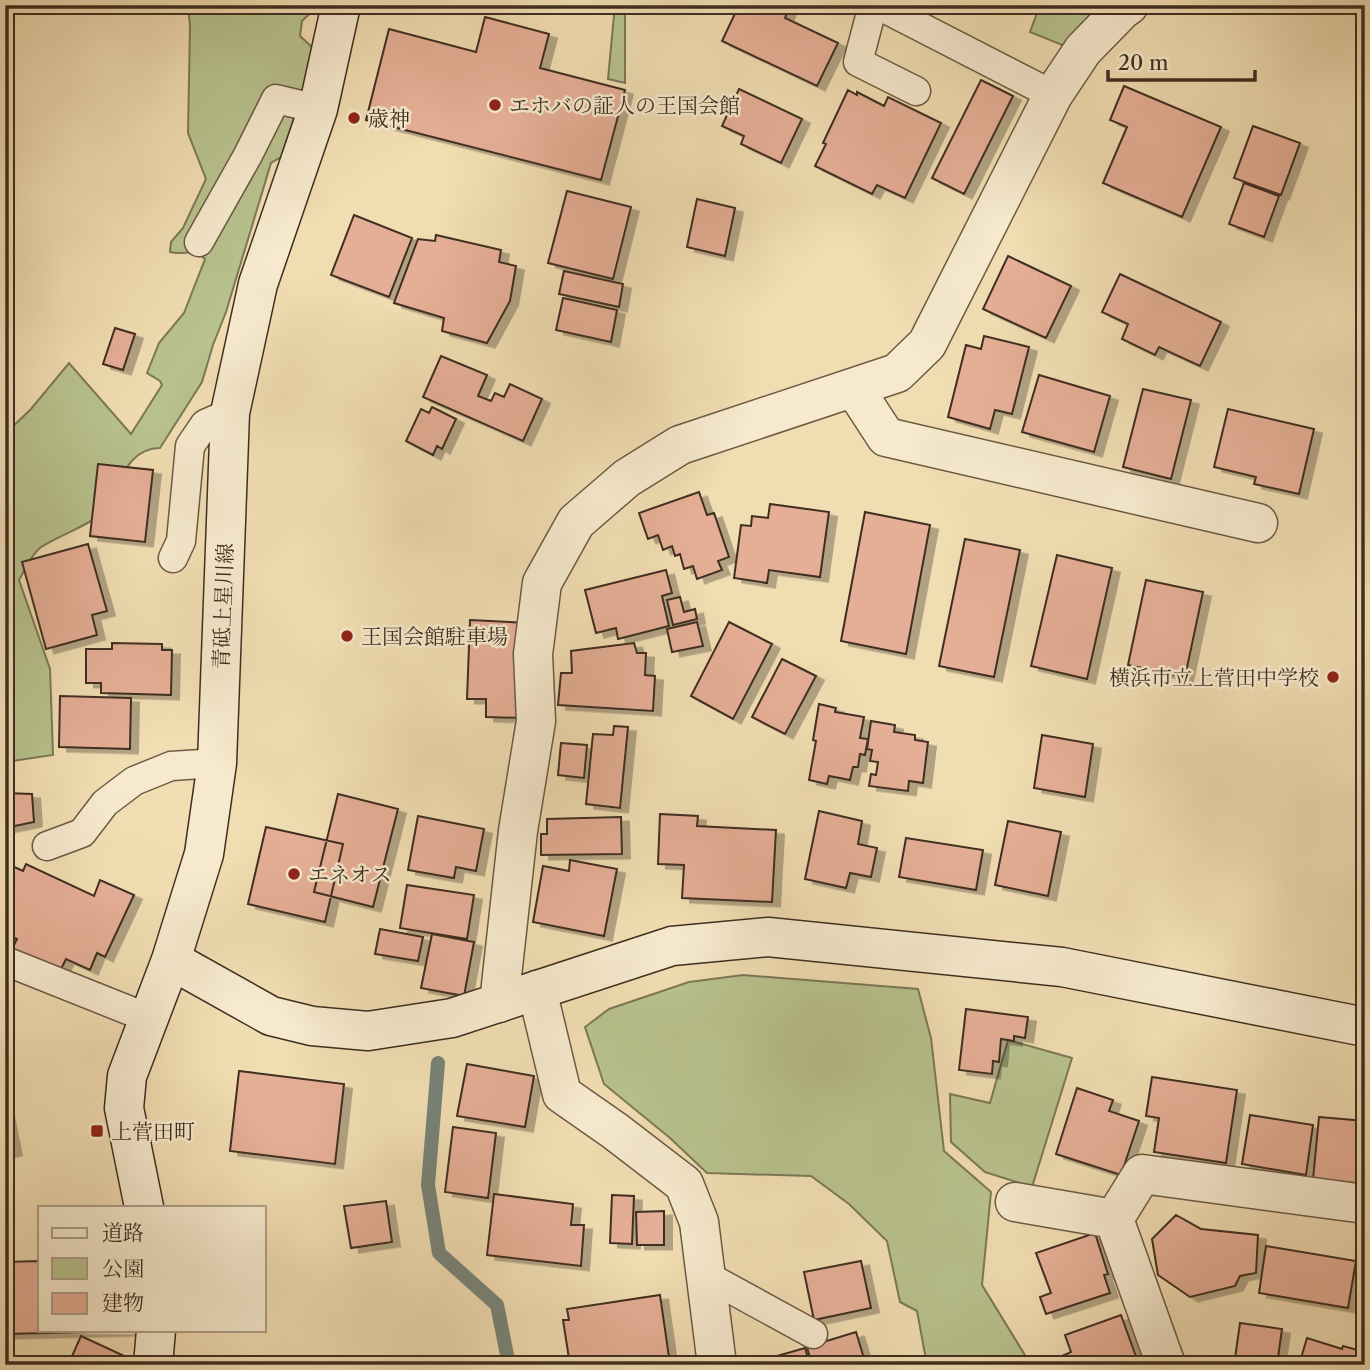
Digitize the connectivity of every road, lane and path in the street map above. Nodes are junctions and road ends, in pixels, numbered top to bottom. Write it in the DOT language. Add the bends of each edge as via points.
graph roads {
  1 [pos="341,5"];
  2 [pos="876,5"];
  3 [pos="1129,5"];
  4 [pos="916,91"];
  5 [pos="1053,95"];
  6 [pos="318,109"];
  7 [pos="200,243"];
  8 [pos="854,388"];
  9 [pos="230,413"];
  10 [pos="1258,523"];
  11 [pos="173,558"];
  12 [pos="217,763"];
  13 [pos="47,846"];
  14 [pos="171,960"];
  15 [pos="5,961"];
  16 [pos="537,990"];
  17 [pos="499,1003"];
  18 [pos="148,1018"];
  19 [pos="1365,1027"];
  20 [pos="1015,1202"];
  21 [pos="1365,1204"];
  22 [pos="144,1206"];
  23 [pos="1114,1219"];
  24 [pos="707,1276"];
  25 [pos="156,1332"];
  26 [pos="813,1334"];
  27 [pos="153,1365"];
  28 [pos="717,1365"];
  29 [pos="1166,1365"];
  1 -- 6 [label="street, 青砥上星川線"];
  2 -- 4 [label="lane" via="858,62"];
  2 -- 5 [label="lane"];
  3 -- 5 [label="street" via="1083,50"];
  5 -- 8 [label="street" via="927,344 897,373"];
  6 -- 7 [label="lane" via="276,99"];
  6 -- 9 [label="street, 青砥上星川線" via="258,284"];
  8 -- 10 [label="street" via="886,437"];
  8 -- 17 [label="street" via="680,445 626,478 576,522 542,583 533,654 536,721"];
  9 -- 11 [label="lane" via="205,424 190,446 181,541"];
  9 -- 12 [label="street, 青砥上星川線"];
  12 -- 13 [label="lane" via="170,765 134,781 106,803 82,833"];
  12 -- 14 [label="street, 青砥上星川線" via="204,854"];
  14 -- 17 [label="street" via="271,1016 312,1026 368,1031 452,1018"];
  14 -- 18 [label="street, 青砥上星川線"];
  15 -- 18 [label="lane"];
  16 -- 17 [label="street"];
  16 -- 19 [label="street" via="671,946 768,937 1062,967"];
  16 -- 24 [label="street" via="562,1094 684,1184 699,1222"];
  18 -- 22 [label="street, 青砥上星川線" via="127,1076 124,1108"];
  20 -- 23 [label="street"];
  21 -- 23 [label="street" via="1142,1174"];
  23 -- 29 [label="street"];
  24 -- 26 [label="lane"];
  24 -- 28 [label="street"];
  25 -- 27 [label="street"];
}
